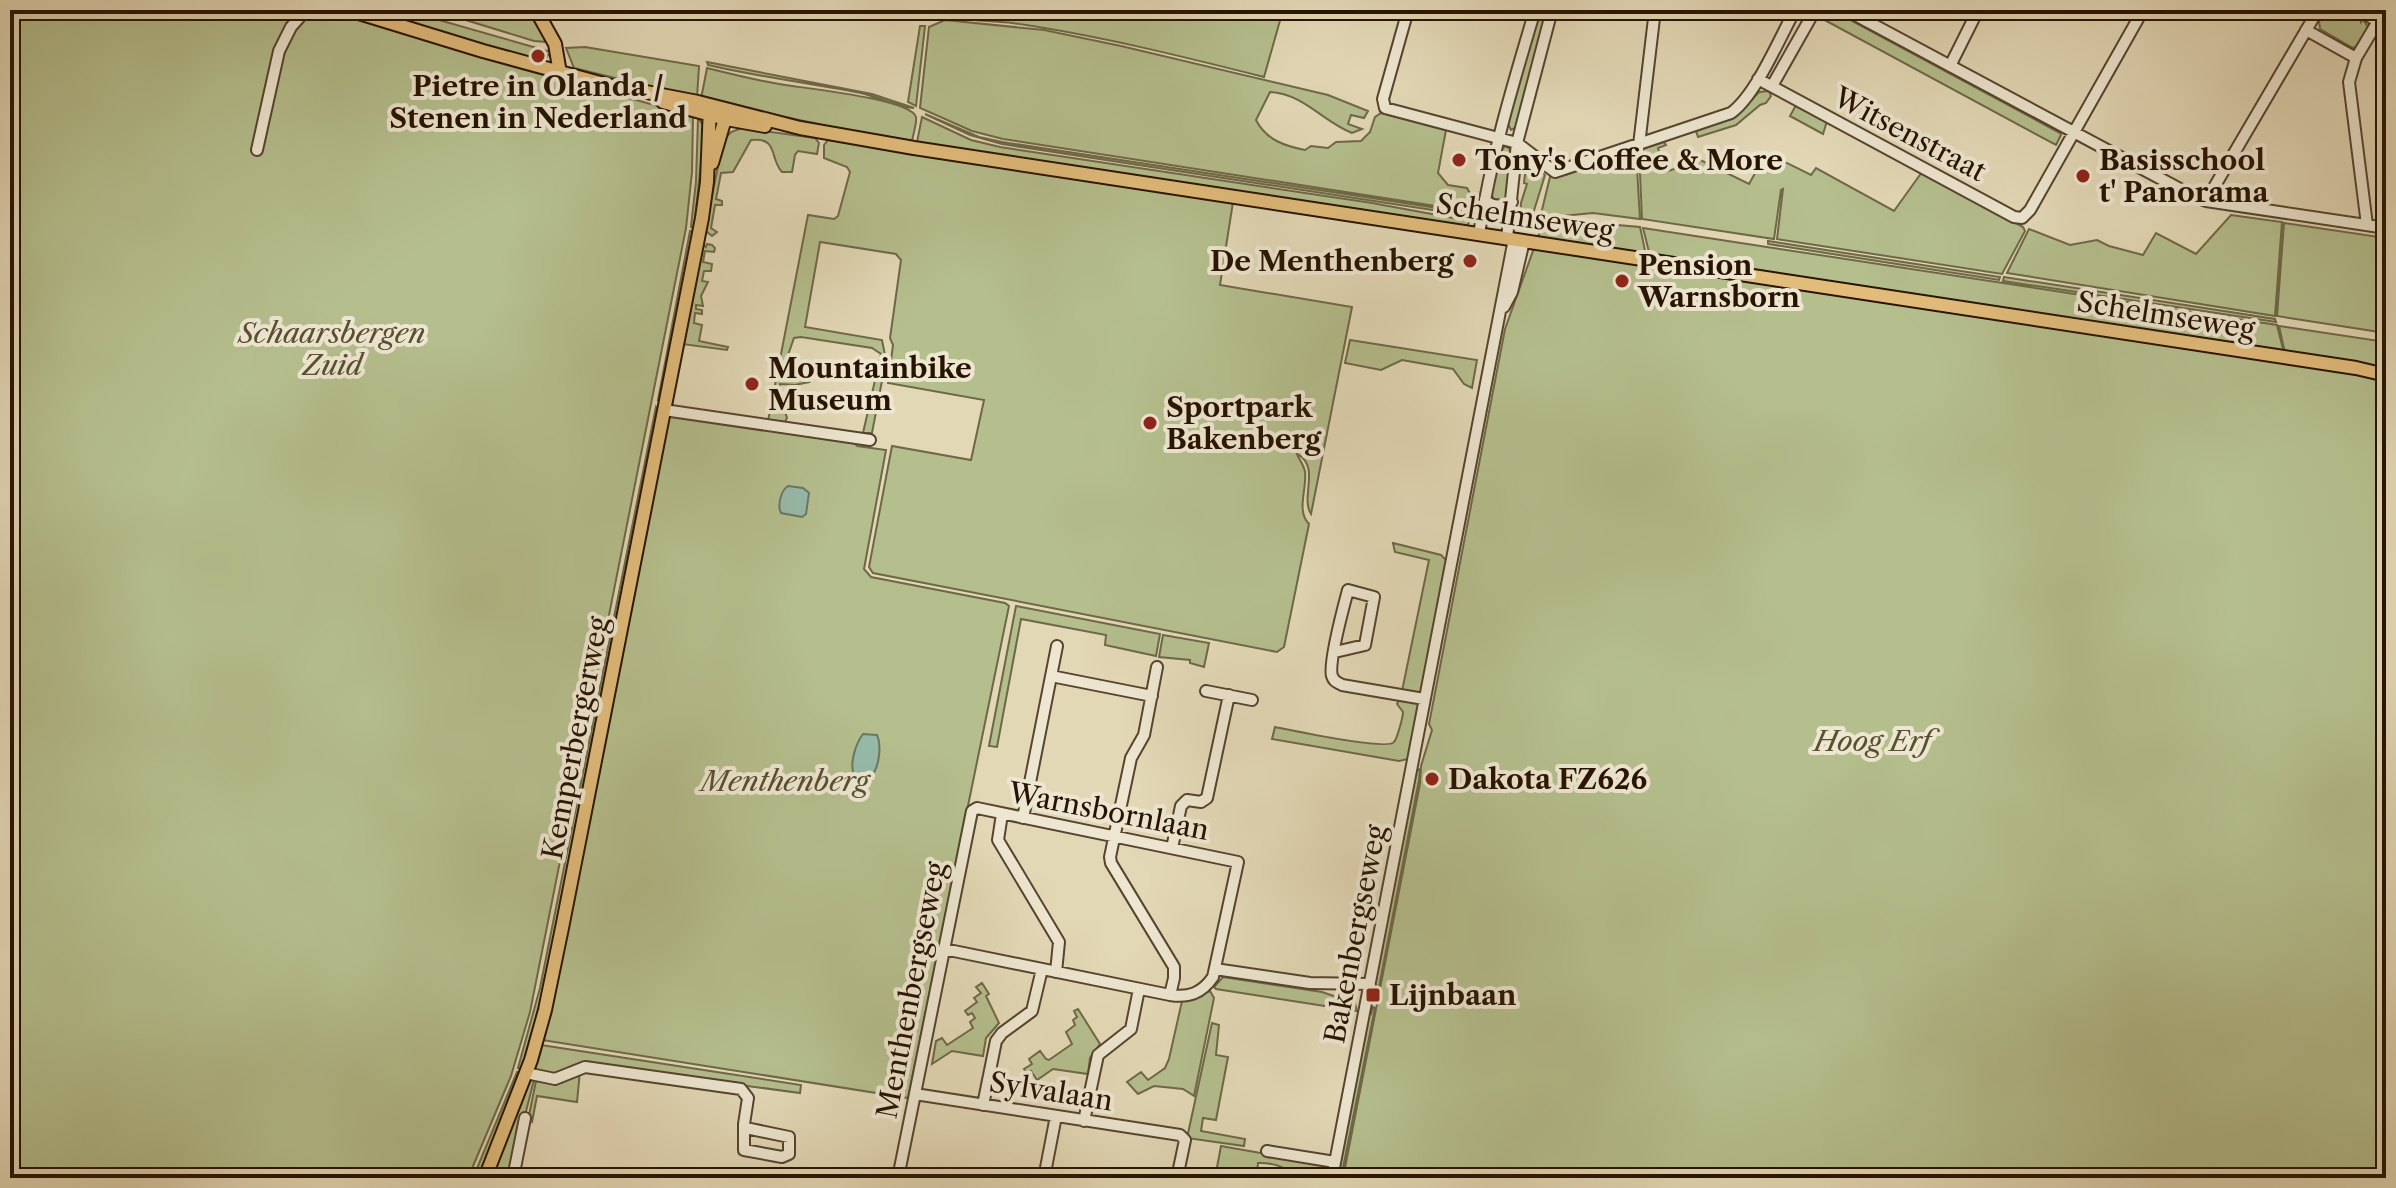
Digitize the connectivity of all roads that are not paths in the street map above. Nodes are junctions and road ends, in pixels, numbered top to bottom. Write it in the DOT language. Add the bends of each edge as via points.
graph roads {
  1 [pos="306,10"];
  2 [pos="349,10"];
  3 [pos="536,10"];
  4 [pos="1408,10"];
  5 [pos="1535,10"];
  6 [pos="1552,10"];
  7 [pos="1655,10"];
  8 [pos="1795,10"];
  9 [pos="1815,10"];
  10 [pos="1846,10"];
  11 [pos="1978,10"];
  12 [pos="2143,10"];
  13 [pos="2357,10"];
  14 [pos="2314,11"];
  15 [pos="2382,17"];
  16 [pos="2306,30"];
  17 [pos="2356,58"];
  18 [pos="1950,66"];
  19 [pos="560,73"];
  20 [pos="1758,79"];
  21 [pos="1772,86"];
  22 [pos="709,110"];
  23 [pos="727,114"];
  24 [pos="2073,133"];
  25 [pos="1497,139"];
  26 [pos="1517,143"];
  27 [pos="1639,145"];
  28 [pos="257,150"];
  29 [pos="707,182"];
  30 [pos="1485,199"];
  31 [pos="2206,201"];
  32 [pos="1512,202"];
  33 [pos="2367,225"];
  34 [pos="2386,228"];
  35 [pos="1479,234"];
  36 [pos="1515,239"];
  37 [pos="2386,375"];
  38 [pos="664,410"];
  39 [pos="870,440"];
  40 [pos="1057,646"];
  41 [pos="1335,652"];
  42 [pos="1157,667"];
  43 [pos="1051,676"];
  44 [pos="1206,691"];
  45 [pos="1229,695"];
  46 [pos="1152,696"];
  47 [pos="1424,699"];
  48 [pos="1252,700"];
  49 [pos="972,811"];
  50 [pos="1002,814"];
  51 [pos="1023,818"];
  52 [pos="1114,836"];
  53 [pos="1172,848"];
  54 [pos="944,949"];
  55 [pos="1042,969"];
  56 [pos="1215,969"];
  57 [pos="1056,972"];
  58 [pos="1370,984"];
  59 [pos="1139,989"];
  60 [pos="1170,995"];
  61 [pos="526,1073"];
  62 [pos="915,1094"];
  63 [pos="983,1105"];
  64 [pos="1056,1116"];
  65 [pos="525,1118"];
  66 [pos="1084,1121"];
  67 [pos="746,1128"];
  68 [pos="1267,1151"];
  69 [pos="1335,1162"];
  70 [pos="485,1178"];
  71 [pos="513,1178"];
  72 [pos="898,1178"];
  73 [pos="1044,1178"];
  74 [pos="1177,1178"];
  75 [pos="1332,1178"];
  1 -- 28 [label="street" via="279,51"];
  2 -- 19 [label="main road, Schelmseweg"];
  3 -- 19 [label="main road" via="555,44"];
  4 -- 25 [label="street" via="1383,99 1385,108"];
  5 -- 25 [label="street"];
  6 -- 26 [label="street, Bakenbergseweg"];
  7 -- 27 [label="street"];
  8 -- 20 [label="street"];
  9 -- 21 [label="street"];
  10 -- 18 [label="street"];
  11 -- 18 [label="street"];
  12 -- 24 [label="street"];
  13 -- 15 [label="street"];
  14 -- 16 [label="street"];
  15 -- 17 [label="street"];
  16 -- 17 [label="street"];
  16 -- 31 [label="street"];
  17 -- 33 [label="street" via="2349,88"];
  18 -- 24 [label="street"];
  19 -- 22 [label="main road, Schelmseweg"];
  20 -- 21 [label="street, Witsenstraat"];
  20 -- 27 [label="street" via="1731,113"];
  21 -- 24 [label="street, Witsenstraat" via="2014,217 2026,217"];
  22 -- 23 [label="main road, Schelmseweg"];
  22 -- 29 [label="main road, Kemperbergerweg"];
  23 -- 29 [label="main road, Kemperbergerweg"];
  23 -- 35 [label="main road, Schelmseweg" via="775,127"];
  24 -- 31 [label="street"];
  25 -- 26 [label="street"];
  25 -- 30 [label="street"];
  26 -- 27 [label="street" via="1555,172"];
  26 -- 32 [label="street, Bakenbergseweg"];
  29 -- 38 [label="main road, Kemperbergerweg"];
  30 -- 32 [label="street" via="1495,206"];
  30 -- 35 [label="street"];
  31 -- 33 [label="street"];
  32 -- 36 [label="street, Bakenbergseweg"];
  33 -- 34 [label="street"];
  35 -- 36 [label="main road, Schelmseweg"];
  36 -- 37 [label="main road, Schelmseweg"];
  36 -- 47 [label="street, Bakenbergseweg" via="1512,292 1500,315"];
  38 -- 39 [label="street"];
  38 -- 61 [label="main road, Kemperbergerweg" via="551,983"];
  40 -- 43 [label="street"];
  41 -- 41 [label="street" via="1348,590 1374,597 1365,645"];
  41 -- 47 [label="street" via="1334,681"];
  42 -- 46 [label="street"];
  43 -- 46 [label="street"];
  43 -- 51 [label="street"];
  44 -- 45 [label="street"];
  45 -- 48 [label="street"];
  45 -- 53 [label="street" via="1207,798 1181,806"];
  46 -- 52 [label="street" via="1144,735 1131,758"];
  47 -- 58 [label="street, Bakenbergseweg"];
  49 -- 50 [label="street, Warnsbornlaan"];
  49 -- 54 [label="street, Menthenbergseweg"];
  50 -- 51 [label="street, Warnsbornlaan"];
  50 -- 57 [label="street" via="998,840 1059,942"];
  51 -- 52 [label="street, Warnsbornlaan"];
  52 -- 53 [label="street, Warnsbornlaan"];
  52 -- 60 [label="street" via="1111,863 1174,967"];
  53 -- 56 [label="street, Warnsbornlaan" via="1238,862"];
  54 -- 55 [label="street"];
  54 -- 62 [label="street, Menthenbergseweg"];
  55 -- 57 [label="street"];
  55 -- 63 [label="street" via="1032,1011 996,1041"];
  56 -- 58 [label="street" via="1310,983"];
  56 -- 60 [label="street" via="1211,981 1196,993"];
  57 -- 59 [label="street"];
  58 -- 69 [label="street, Bakenbergseweg"];
  59 -- 60 [label="street"];
  59 -- 66 [label="street" via="1131,1029 1098,1055"];
  61 -- 67 [label="street" via="555,1079 585,1067 741,1089 748,1098"];
  61 -- 70 [label="main road, Kemperbergerweg"];
  62 -- 63 [label="street, Sylvalaan"];
  62 -- 72 [label="street, Menthenbergseweg"];
  63 -- 64 [label="street, Sylvalaan"];
  64 -- 66 [label="street, Sylvalaan"];
  64 -- 73 [label="street"];
  65 -- 71 [label="street"];
  66 -- 74 [label="street, Sylvalaan" via="1180,1135 1185,1140"];
  67 -- 67 [label="street" via="745,1151 789,1154 789,1137"];
  68 -- 69 [label="street"];
  69 -- 75 [label="street, Bakenbergseweg"];
}
